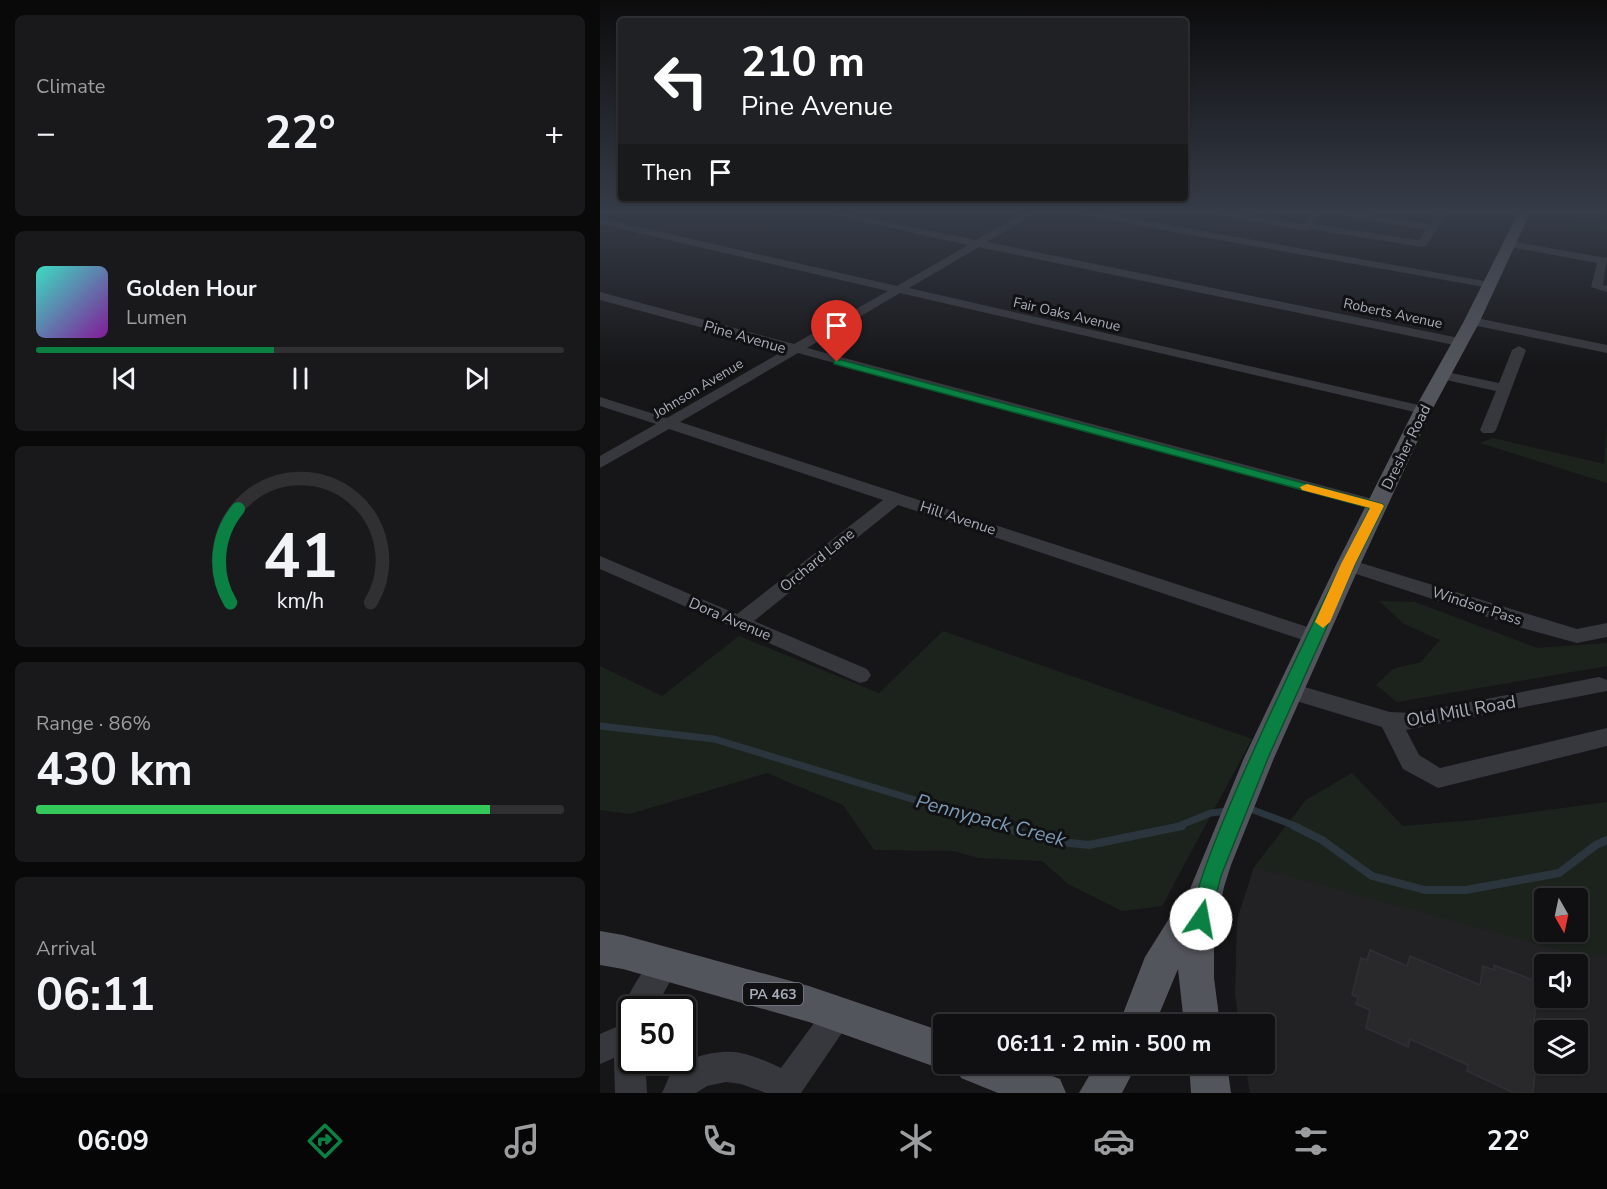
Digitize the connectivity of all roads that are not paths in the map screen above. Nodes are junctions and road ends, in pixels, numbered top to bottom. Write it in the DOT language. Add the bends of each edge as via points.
graph roads {
  1 [pos="784,264"];
  2 [pos="940,264"];
  3 [pos="1074,264"];
  4 [pos="1372,264"];
  5 [pos="1500,264"];
  6 [pos="1604,264"];
  7 [pos="1490,285"];
  8 [pos="1607,289"];
  9 [pos="895,290"];
  10 [pos="600,296"];
  11 [pos="1472,321"];
  12 [pos="1459,342"];
  13 [pos="1607,349"];
  14 [pos="792,350"];
  15 [pos="1519,350"];
  16 [pos="1442,375"];
  17 [pos="1504,388"];
  18 [pos="600,401"];
  19 [pos="1423,410"];
  20 [pos="667,424"];
  21 [pos="1488,430"];
  22 [pos="600,463"];
  23 [pos="896,498"];
  24 [pos="1378,506"];
  25 [pos="600,562"];
  26 [pos="1348,564"];
  27 [pos="739,623"];
  28 [pos="1607,630"];
  29 [pos="1316,637"];
  30 [pos="860,675"];
  31 [pos="1599,685"];
  32 [pos="1291,691"];
  33 [pos="1390,721"];
  34 [pos="1607,737"];
  35 [pos="1211,876"];
  36 [pos="600,948"];
  37 [pos="666,964"];
  38 [pos="648,996"];
  39 [pos="838,1014"];
  40 [pos="1141,1014"];
  41 [pos="1201,1014"];
  42 [pos="618,1034"];
  43 [pos="933,1047"];
  44 [pos="600,1048"];
  45 [pos="631,1074"];
  46 [pos="999,1074"];
  47 [pos="1111,1074"];
  48 [pos="1209,1074"];
  49 [pos="631,1093"];
  50 [pos="678,1093"];
  51 [pos="1046,1093"];
  52 [pos="1099,1093"];
  53 [pos="1211,1093"];
  1 -- 9 [label="street, Fair Oaks Avenue"];
  2 -- 9 [label="street, Johnson Avenue"];
  3 -- 12 [label="street, Roberts Avenue"];
  4 -- 7 [label="street"];
  5 -- 7 [label="main road, Dresher Road"];
  6 -- 8 [label="street" via="1597,287"];
  7 -- 11 [label="main road, Dresher Road"];
  9 -- 14 [label="street, Johnson Avenue"];
  9 -- 19 [label="street, Fair Oaks Avenue"];
  10 -- 14 [label="street, Pine Avenue"];
  11 -- 12 [label="main road, Dresher Road"];
  11 -- 13 [label="street"];
  12 -- 16 [label="main road, Dresher Road"];
  14 -- 20 [label="street, Johnson Avenue"];
  14 -- 24 [label="street, Pine Avenue"];
  15 -- 17 [label="street"];
  16 -- 17 [label="street"];
  16 -- 19 [label="main road, Dresher Road"];
  17 -- 21 [label="street"];
  18 -- 20 [label="street, Hill Avenue"];
  19 -- 24 [label="main road, Dresher Road"];
  20 -- 22 [label="street, Johnson Avenue"];
  20 -- 23 [label="street, Hill Avenue"];
  23 -- 27 [label="street, Orchard Lane"];
  23 -- 29 [label="street, Hill Avenue"];
  24 -- 26 [label="main road, Dresher Road"];
  25 -- 27 [label="street, Dora Avenue"];
  26 -- 28 [label="street, Windsor Pass" via="1578,636"];
  26 -- 29 [label="main road, Dresher Road"];
  27 -- 30 [label="street, Dora Avenue"];
  29 -- 32 [label="main road, Dresher Road"];
  31 -- 33 [label="street, Old Mill Road" via="1413,722"];
  32 -- 33 [label="street, Old Mill Road"];
  32 -- 35 [label="main road, Dresher Road"];
  33 -- 34 [label="street" via="1411,762 1438,778"];
  35 -- 40 [label="main road" via="1158,970"];
  35 -- 41 [label="main road, Dresher Road" via="1197,935 1196,978"];
  36 -- 37 [label="main road, PA 463"];
  37 -- 38 [label="street"];
  37 -- 39 [label="main road, PA 463"];
  39 -- 43 [label="main road, PA 463"];
  39 -- 50 [label="street" via="788,1086 734,1067 687,1078"];
  42 -- 44 [label="street"];
  45 -- 49 [label="street"];
  46 -- 51 [label="main road"];
  47 -- 52 [label="main road"];
  48 -- 53 [label="main road"];
}
